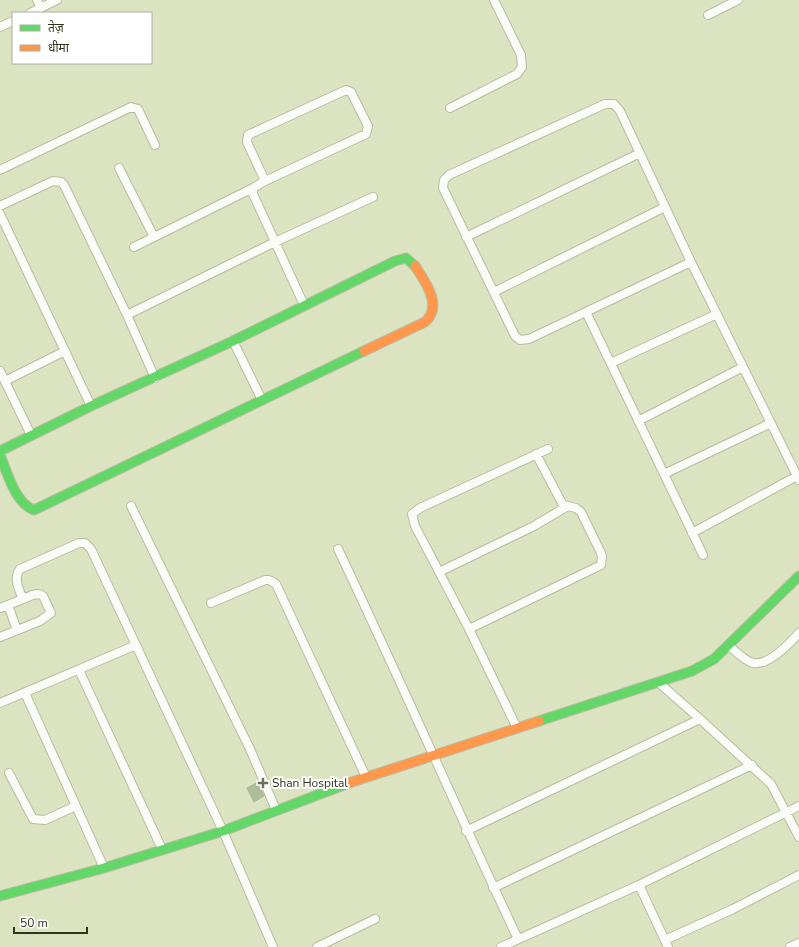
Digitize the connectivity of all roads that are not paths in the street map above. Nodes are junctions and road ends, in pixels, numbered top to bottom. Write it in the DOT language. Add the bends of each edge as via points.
graph roads {
  1 [pos="37,0"];
  2 [pos="57,0"];
  3 [pos="494,0"];
  4 [pos="738,0"];
  5 [pos="41,8"];
  6 [pos="32,12"];
  7 [pos="708,15"];
  8 [pos="12,21"];
  9 [pos="0,27"];
  10 [pos="450,108"];
  11 [pos="155,145"];
  12 [pos="640,153"];
  13 [pos="119,168"];
  14 [pos="0,170"];
  15 [pos="265,181"];
  16 [pos="253,188"];
  17 [pos="373,197"];
  18 [pos="0,206"];
  19 [pos="665,207"];
  20 [pos="0,214"];
  21 [pos="154,237"];
  22 [pos="466,237"];
  23 [pos="275,242"];
  24 [pos="134,247"];
  25 [pos="691,262"];
  26 [pos="494,292"];
  27 [pos="304,305"];
  28 [pos="586,312"];
  29 [pos="717,314"];
  30 [pos="127,315"];
  31 [pos="233,341"];
  32 [pos="65,351"];
  33 [pos="611,363"];
  34 [pos="743,367"];
  35 [pos="0,371"];
  36 [pos="154,378"];
  37 [pos="5,381"];
  38 [pos="262,400"];
  39 [pos="91,406"];
  40 [pos="638,421"];
  41 [pos="771,423"];
  42 [pos="31,435"];
  43 [pos="548,449"];
  44 [pos="0,451"];
  45 [pos="536,454"];
  46 [pos="0,455"];
  47 [pos="664,474"];
  48 [pos="798,478"];
  49 [pos="131,506"];
  50 [pos="566,507"];
  51 [pos="692,532"];
  52 [pos="338,550"];
  53 [pos="703,555"];
  54 [pos="439,572"];
  55 [pos="799,576"];
  56 [pos="23,599"];
  57 [pos="211,603"];
  58 [pos="4,607"];
  59 [pos="469,629"];
  60 [pos="17,630"];
  61 [pos="799,633"];
  62 [pos="0,637"];
  63 [pos="136,645"];
  64 [pos="728,645"];
  65 [pos="79,670"];
  66 [pos="658,682"];
  67 [pos="25,693"];
  68 [pos="0,703"];
  69 [pos="700,719"];
  70 [pos="516,728"];
  71 [pos="432,755"];
  72 [pos="752,765"];
  73 [pos="9,773"];
  74 [pos="366,777"];
  75 [pos="76,806"];
  76 [pos="799,806"];
  77 [pos="276,810"];
  78 [pos="786,811"];
  79 [pos="223,831"];
  80 [pos="466,831"];
  81 [pos="799,837"];
  82 [pos="162,850"];
  83 [pos="104,868"];
  84 [pos="799,875"];
  85 [pos="639,885"];
  86 [pos="493,888"];
  87 [pos="0,896"];
  88 [pos="375,919"];
  89 [pos="518,939"];
  90 [pos="667,943"];
  91 [pos="799,943"];
  92 [pos="273,947"];
  93 [pos="317,947"];
  94 [pos="501,947"];
  95 [pos="790,947"];
  1 -- 5 [label="street"];
  2 -- 5 [label="street"];
  3 -- 10 [label="street" via="521,55 522,67 517,74"];
  4 -- 7 [label="street"];
  5 -- 6 [label="street"];
  8 -- 9 [label="street"];
  11 -- 14 [label="street" via="138,110 131,107"];
  12 -- 19 [label="street"];
  12 -- 22 [label="street"];
  12 -- 22 [label="street" via="617,107 610,103 449,176 444,180 443,188"];
  13 -- 21 [label="street"];
  15 -- 15 [label="street" via="247,142 248,135 346,90 351,92 368,126 366,134"];
  15 -- 16 [label="street"];
  16 -- 21 [label="street"];
  16 -- 23 [label="street" via="253,194"];
  17 -- 23 [label="street"];
  18 -- 30 [label="street" via="52,181 61,182"];
  19 -- 25 [label="street"];
  19 -- 26 [label="street"];
  20 -- 32 [label="street"];
  21 -- 24 [label="street"];
  22 -- 26 [label="street"];
  23 -- 27 [label="street"];
  23 -- 30 [label="street"];
  25 -- 28 [label="street"];
  25 -- 29 [label="street"];
  26 -- 28 [label="street" via="515,336 520,340 529,339"];
  27 -- 31 [label="street"];
  27 -- 38 [label="street" via="394,260 406,258 415,266 432,298 434,312 425,322"];
  28 -- 33 [label="street"];
  29 -- 33 [label="street"];
  29 -- 34 [label="street"];
  30 -- 36 [label="street"];
  31 -- 36 [label="street"];
  31 -- 38 [label="street"];
  32 -- 37 [label="street"];
  32 -- 39 [label="street"];
  33 -- 40 [label="street"];
  34 -- 40 [label="street"];
  34 -- 41 [label="street"];
  35 -- 37 [label="street"];
  36 -- 39 [label="street"];
  37 -- 42 [label="street"];
  38 -- 46 [label="street" via="34,510 26,508 20,500"];
  39 -- 42 [label="street"];
  40 -- 47 [label="street"];
  41 -- 47 [label="street"];
  41 -- 48 [label="street"];
  42 -- 44 [label="street"];
  43 -- 45 [label="street"];
  45 -- 50 [label="street" via="561,504"];
  45 -- 54 [label="street" via="412,514 415,526"];
  47 -- 51 [label="street"];
  48 -- 51 [label="street"];
  49 -- 77 [label="street" via="250,749"];
  50 -- 54 [label="street" via="534,526"];
  50 -- 59 [label="street" via="576,508 581,512 601,553 601,565"];
  51 -- 53 [label="street"];
  52 -- 71 [label="street" via="390,658"];
  54 -- 59 [label="street"];
  55 -- 64 [label="street"];
  56 -- 58 [label="street"];
  56 -- 60 [label="street" via="41,594 51,613 40,621"];
  56 -- 63 [label="street" via="16,574 20,569 79,543 85,543 92,549"];
  57 -- 74 [label="street" via="266,580 276,584"];
  58 -- 60 [label="street"];
  59 -- 70 [label="street"];
  60 -- 62 [label="street"];
  61 -- 64 [label="street" via="781,652 758,663 749,662"];
  63 -- 65 [label="street"];
  63 -- 79 [label="street"];
  64 -- 66 [label="street" via="702,667"];
  65 -- 67 [label="street"];
  65 -- 82 [label="street"];
  66 -- 69 [label="street"];
  66 -- 70 [label="street"];
  67 -- 68 [label="street"];
  67 -- 75 [label="street"];
  69 -- 72 [label="street"];
  69 -- 80 [label="street"];
  70 -- 71 [label="street"];
  71 -- 74 [label="street"];
  71 -- 80 [label="street"];
  72 -- 78 [label="street" via="771,784"];
  72 -- 86 [label="street"];
  73 -- 75 [label="street" via="33,819 44,820"];
  74 -- 77 [label="street"];
  75 -- 83 [label="street"];
  76 -- 78 [label="street"];
  77 -- 79 [label="street"];
  78 -- 81 [label="street"];
  78 -- 85 [label="street"];
  79 -- 82 [label="street"];
  79 -- 92 [label="street"];
  80 -- 86 [label="street"];
  82 -- 83 [label="street"];
  83 -- 87 [label="street"];
  84 -- 90 [label="street"];
  85 -- 89 [label="street"];
  85 -- 90 [label="street"];
  86 -- 89 [label="street"];
  88 -- 93 [label="street"];
  89 -- 94 [label="street"];
  91 -- 95 [label="street"];
}
